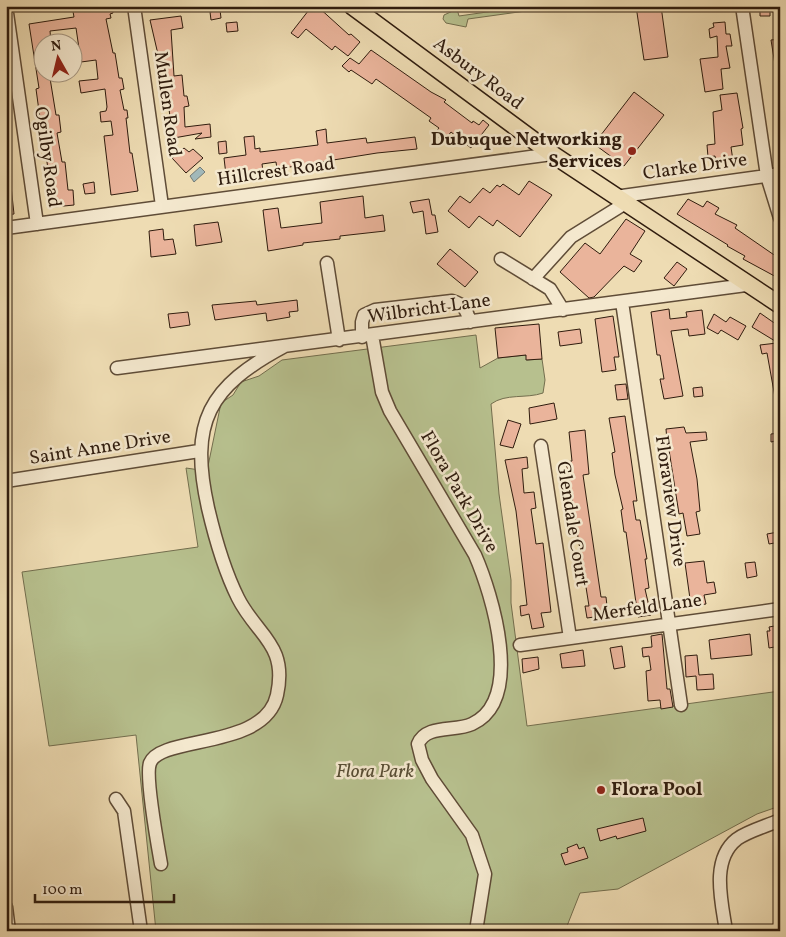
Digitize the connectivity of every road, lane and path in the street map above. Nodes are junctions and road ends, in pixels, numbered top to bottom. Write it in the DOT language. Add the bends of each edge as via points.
graph roads {
  1 [pos="6,6"];
  2 [pos="134,6"];
  3 [pos="352,6"];
  4 [pos="742,6"];
  5 [pos="552,154"];
  6 [pos="773,175"];
  7 [pos="620,200"];
  8 [pos="162,206"];
  9 [pos="780,218"];
  10 [pos="37,224"];
  11 [pos="6,228"];
  12 [pos="502,259"];
  13 [pos="327,263"];
  14 [pos="533,279"];
  15 [pos="746,285"];
  16 [pos="622,302"];
  17 [pos="780,305"];
  18 [pos="562,310"];
  19 [pos="470,322"];
  20 [pos="367,336"];
  21 [pos="339,340"];
  22 [pos="285,346"];
  23 [pos="117,368"];
  24 [pos="541,446"];
  25 [pos="200,451"];
  26 [pos="6,481"];
  27 [pos="780,609"];
  28 [pos="669,624"];
  29 [pos="570,638"];
  30 [pos="520,645"];
  31 [pos="681,705"];
  32 [pos="116,798"];
  33 [pos="780,820"];
  34 [pos="161,864"];
  35 [pos="6,907"];
  36 [pos="10,931"];
  37 [pos="141,931"];
  38 [pos="476,931"];
  39 [pos="726,931"];
  1 -- 10 [label="street, Ogilby Road"];
  2 -- 8 [label="street, Mullen Road"];
  3 -- 5 [label="main road, Asbury Road"];
  4 -- 6 [label="street"];
  5 -- 7 [label="main road, Asbury Road"];
  5 -- 8 [label="street, Hillcrest Road"];
  6 -- 7 [label="street, Clarke Drive"];
  6 -- 9 [label="street"];
  7 -- 14 [label="street" via="570,237"];
  7 -- 15 [label="main road, Asbury Road"];
  8 -- 10 [label="street, Hillcrest Road"];
  10 -- 11 [label="street, Hillcrest Road"];
  12 -- 14 [label="street"];
  13 -- 21 [label="street"];
  14 -- 18 [label="street" via="550,289"];
  15 -- 16 [label="street, Wilbricht Lane"];
  15 -- 17 [label="main road, Asbury Road"];
  16 -- 18 [label="street, Wilbricht Lane"];
  16 -- 28 [label="street, Floraview Drive"];
  18 -- 19 [label="street, Wilbricht Lane"];
  19 -- 20 [label="street, Wilbricht Lane"];
  19 -- 20 [label="street" via="467,310 452,301 375,310 364,315 362,322"];
  20 -- 21 [label="street, Wilbricht Lane"];
  20 -- 38 [label="street, Flora Park Drive" via="390,411 475,555 494,612 501,670 495,702 473,724 427,733 418,744 432,779 472,834 485,874"];
  21 -- 22 [label="street, Wilbricht Lane"];
  22 -- 23 [label="street, Wilbricht Lane"];
  22 -- 25 [label="street" via="250,366 224,389 208,416"];
  24 -- 29 [label="street, Glendale Court"];
  25 -- 26 [label="street, Saint Anne Drive"];
  25 -- 34 [label="street" via="210,515 227,571 239,600 268,638 277,657 279,678 276,698 266,714 254,724 228,736 169,749 155,755 149,764"];
  27 -- 28 [label="street, Merfeld Lane"];
  28 -- 29 [label="street, Merfeld Lane"];
  28 -- 31 [label="street, Floraview Drive"];
  29 -- 30 [label="street, Merfeld Lane"];
  32 -- 37 [label="street" via="124,811"];
  33 -- 39 [label="street" via="737,839 723,859 720,889"];
  35 -- 36 [label="street"];
}
